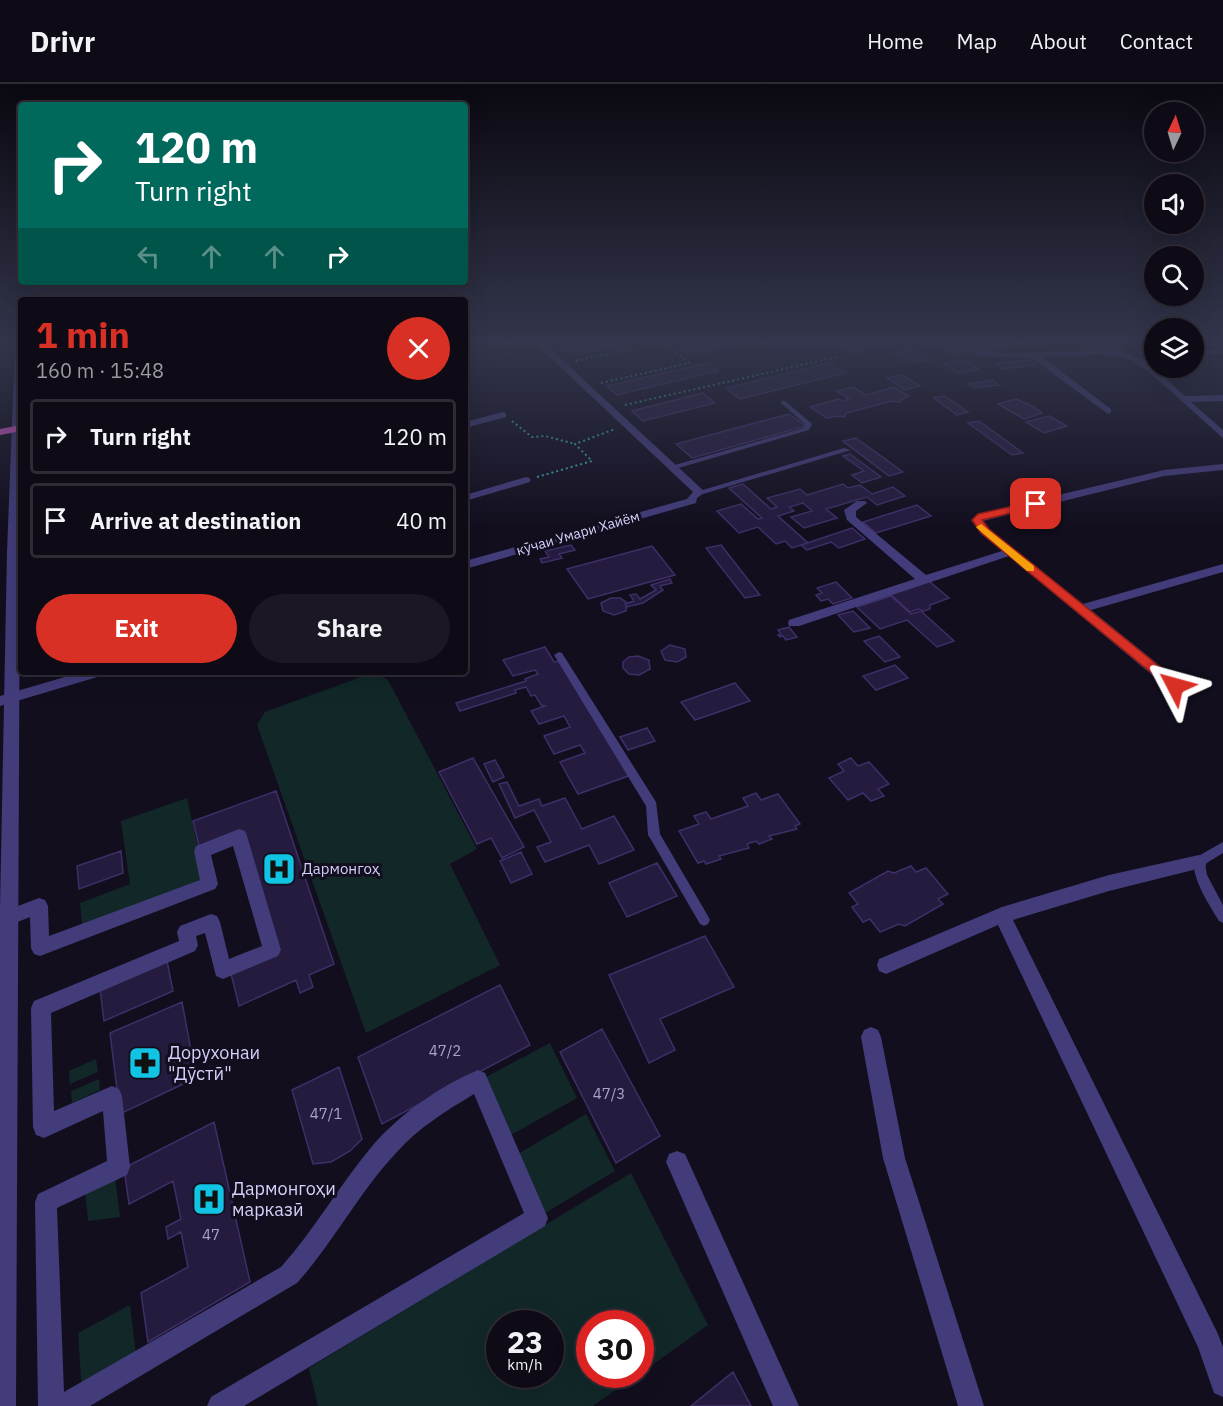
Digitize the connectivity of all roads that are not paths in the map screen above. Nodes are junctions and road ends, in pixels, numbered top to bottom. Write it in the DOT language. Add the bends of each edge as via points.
graph roads {
  1 [pos="15,406"];
  2 [pos="607,406"];
  3 [pos="787,406"];
  4 [pos="1101,406"];
  5 [pos="1190,406"];
  6 [pos="1108,411"];
  7 [pos="503,414"];
  8 [pos="468,424"];
  9 [pos="13,428"];
  10 [pos="1223,435"];
  11 [pos="847,450"];
  12 [pos="672,466"];
  13 [pos="1223,467"];
  14 [pos="526,480"];
  15 [pos="700,492"];
  16 [pos="468,497"];
  17 [pos="861,503"];
  18 [pos="17,551"];
  19 [pos="1010,552"];
  20 [pos="468,564"];
  21 [pos="1223,568"];
  22 [pos="924,580"];
  23 [pos="1081,609"];
  24 [pos="794,623"];
  25 [pos="17,633"];
  26 [pos="560,655"];
  27 [pos="89,675"];
  28 [pos="1175,686"];
  29 [pos="6,699"];
  30 [pos="1223,847"];
  31 [pos="1199,862"];
  32 [pos="1002,915"];
  33 [pos="1223,917"];
  34 [pos="4,918"];
  35 [pos="704,920"];
  36 [pos="886,965"];
  37 [pos="871,1037"];
  38 [pos="677,1162"];
  39 [pos="1223,1384"];
  40 [pos="3,1406"];
  41 [pos="51,1406"];
  42 [pos="65,1406"];
  43 [pos="220,1406"];
  44 [pos="786,1406"];
  45 [pos="971,1406"];
  1 -- 9 [label="street"];
  2 -- 12 [label="street"];
  3 -- 12 [label="lane" via="809,424 807,429"];
  4 -- 6 [label="street"];
  5 -- 10 [label="street"];
  7 -- 8 [label="street"];
  9 -- 18 [label="street"];
  11 -- 15 [label="lane"];
  12 -- 15 [label="street"];
  13 -- 19 [label="street" via="1164,473 977,520"];
  14 -- 16 [label="street"];
  15 -- 20 [label="street, кӯчаи Умари Хайём" via="692,501"];
  17 -- 22 [label="street" via="850,510 851,518"];
  18 -- 25 [label="street"];
  19 -- 22 [label="street"];
  19 -- 23 [label="street"];
  21 -- 23 [label="street"];
  22 -- 24 [label="street"];
  23 -- 28 [label="street"];
  25 -- 29 [label="street"];
  26 -- 35 [label="lane" via="651,805 654,835"];
  27 -- 29 [label="street"];
  29 -- 34 [label="street"];
  30 -- 31 [label="lane"];
  31 -- 32 [label="street" via="1109,882"];
  31 -- 33 [label="lane" via="1201,876"];
  32 -- 36 [label="street"];
  32 -- 39 [label="street" via="1205,1333"];
  34 -- 40 [label="street"];
  34 -- 41 [label="street" via="39,906 40,948 209,884 202,851 239,836 272,950 223,970 211,922 186,932 189,945 41,1008 44,1127 112,1096 119,1167 46,1202"];
  37 -- 45 [label="street" via="894,1158"];
  38 -- 44 [label="street"];
  42 -- 43 [label="street" via="289,1275 403,1130 478,1080 537,1218"];
}
